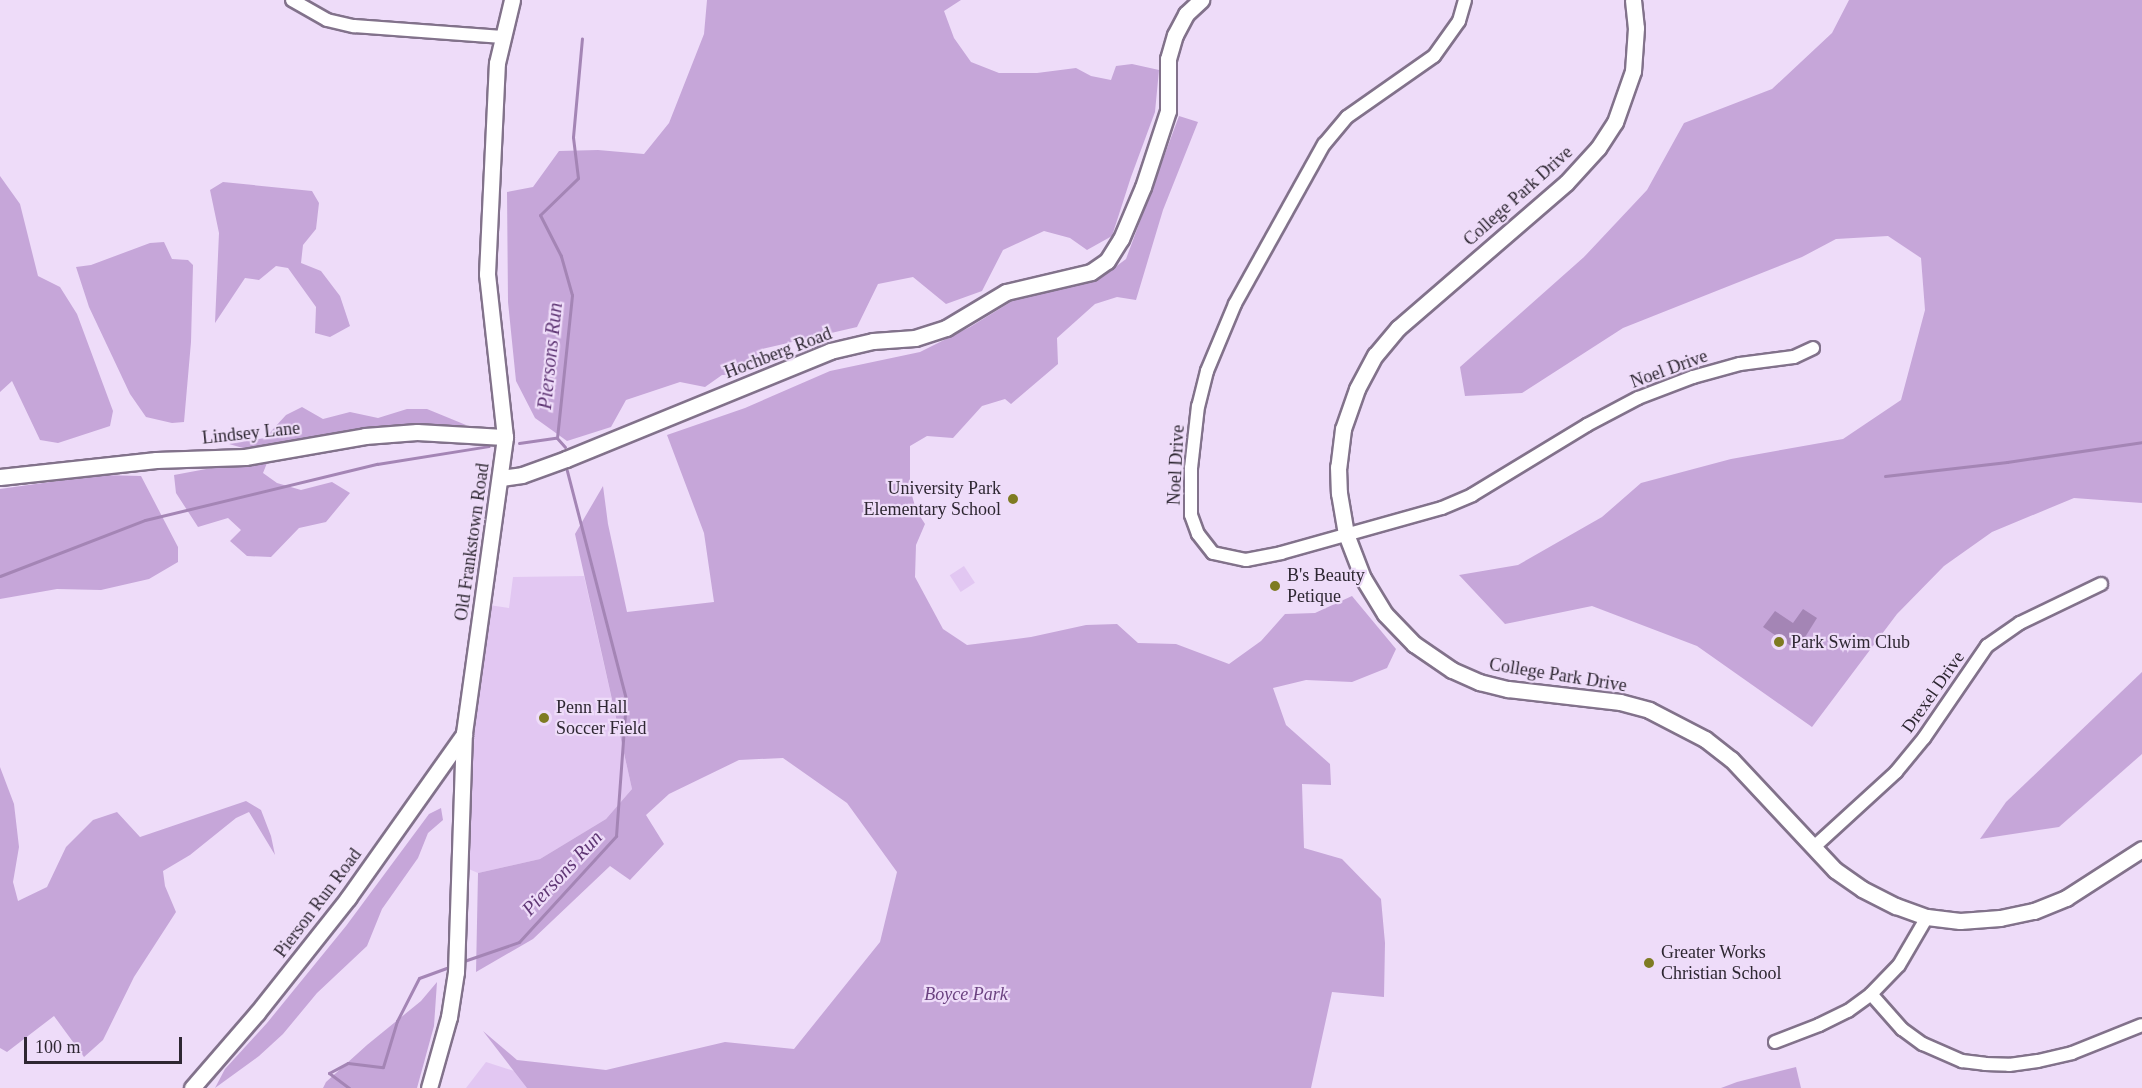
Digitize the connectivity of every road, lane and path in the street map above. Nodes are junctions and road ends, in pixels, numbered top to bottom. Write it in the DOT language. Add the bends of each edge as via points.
graph roads {
  1 [pos="292,0"];
  2 [pos="512,0"];
  3 [pos="1201,0"];
  4 [pos="1465,0"];
  5 [pos="1633,0"];
  6 [pos="503,37"];
  7 [pos="1813,348"];
  8 [pos="505,436"];
  9 [pos="0,477"];
  10 [pos="501,478"];
  11 [pos="1346,534"];
  12 [pos="2101,584"];
  13 [pos="464,733"];
  14 [pos="1814,847"];
  15 [pos="2142,849"];
  16 [pos="1927,917"];
  17 [pos="1871,994"];
  18 [pos="2142,1025"];
  19 [pos="1775,1042"];
  20 [pos="192,1088"];
  21 [pos="429,1088"];
  1 -- 6 [label="street" via="327,20 354,26"];
  2 -- 6 [label="street, Old Frankstown Road"];
  3 -- 10 [label="street, Hochberg Road" via="1186,14 1175,35 1168,59 1168,111 1143,187 1121,239 1107,261 1091,272 1006,292 946,328 915,338 873,341 830,351 566,459 522,475"];
  4 -- 11 [label="street, Noel Drive" via="1459,21 1434,56 1347,117 1324,144 1235,304 1207,371 1198,406 1191,468 1191,515 1198,534 1213,553 1246,560"];
  5 -- 11 [label="street, College Park Drive" via="1633,71 1616,122 1598,148 1566,183 1398,328 1366,369 1349,409 1340,448 1339,493"];
  6 -- 8 [label="street, Old Frankstown Road" via="494,106 487,274"];
  7 -- 11 [label="street, Noel Drive" via="1794,357 1740,364 1693,377 1638,398 1472,495 1442,508"];
  8 -- 9 [label="street, Lindsey Lane" via="406,432 245,457 156,460"];
  8 -- 10 [label="street, Old Frankstown Road"];
  10 -- 13 [label="street, Old Frankstown Road"];
  11 -- 14 [label="street, College Park Drive" via="1363,578 1385,614 1433,658 1479,682 1620,702 1677,722 1731,759"];
  12 -- 14 [label="street, Drexel Drive" via="2020,622 1987,646 1896,772"];
  13 -- 20 [label="street, Pierson Run Road" via="315,942"];
  13 -- 21 [label="street, Old Frankstown Road" via="456,965 449,1017"];
  14 -- 16 [label="street, College Park Drive" via="1835,870 1862,889"];
  15 -- 16 [label="street, College Park Drive" via="2066,898 2034,911 1960,921"];
  16 -- 17 [label="street" via="1899,965"];
  17 -- 18 [label="street" via="1902,1029 1923,1044 1962,1061 1985,1064 2009,1065 2072,1053"];
  17 -- 19 [label="street" via="1829,1021"];
}
